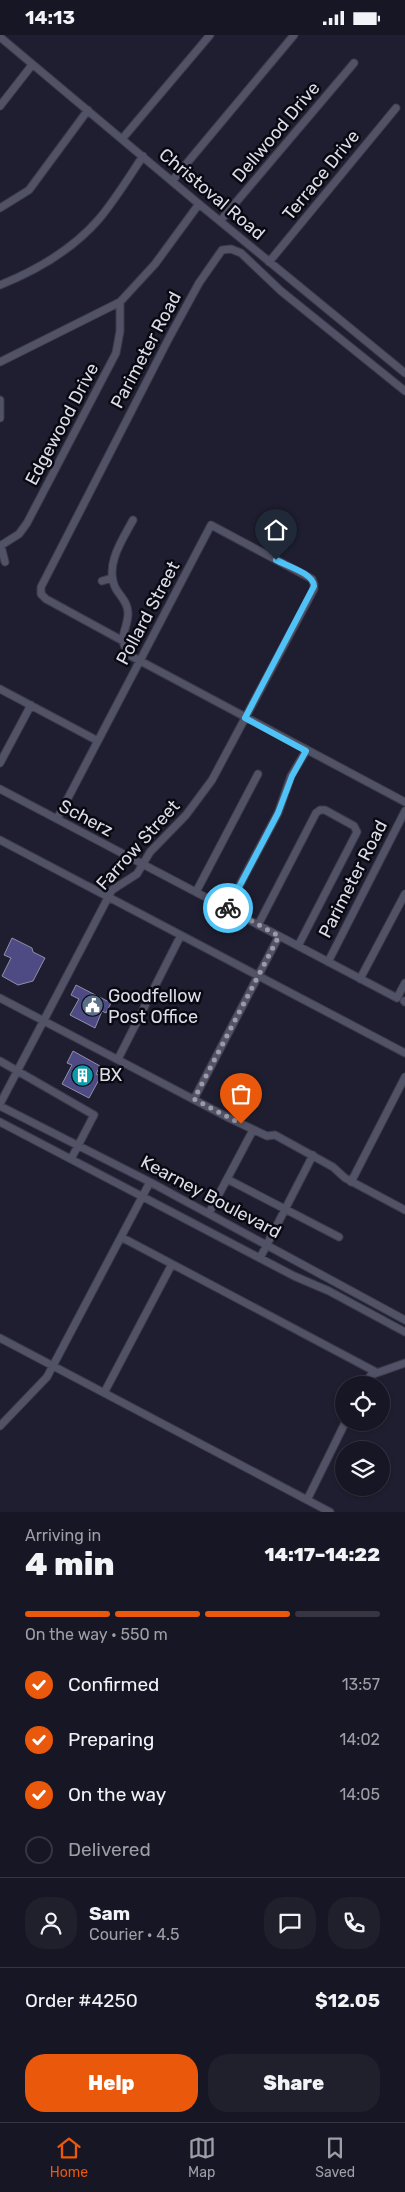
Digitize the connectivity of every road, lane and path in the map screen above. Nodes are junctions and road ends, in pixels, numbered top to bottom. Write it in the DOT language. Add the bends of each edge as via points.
graph roads {
  1 [pos="210,35"];
  2 [pos="294,35"];
  3 [pos="0,37"];
  4 [pos="354,63"];
  5 [pos="32,65"];
  6 [pos="0,106"];
  7 [pos="396,108"];
  8 [pos="88,110"];
  9 [pos="122,139"];
  10 [pos="143,156"];
  11 [pos="172,181"];
  12 [pos="199,204"];
  13 [pos="0,208"];
  14 [pos="221,220"];
  15 [pos="269,262"];
  16 [pos="0,285"];
  17 [pos="120,302"];
  18 [pos="0,363"];
  19 [pos="405,373"];
  20 [pos="405,391"];
  21 [pos="0,400"];
  22 [pos="0,418"];
  23 [pos="133,520"];
  24 [pos="0,546"];
  25 [pos="5,563"];
  26 [pos="112,578"];
  27 [pos="102,581"];
  28 [pos="314,581"];
  29 [pos="123,641"];
  30 [pos="139,662"];
  31 [pos="0,689"];
  32 [pos="31,705"];
  33 [pos="245,718"];
  34 [pos="98,741"];
  35 [pos="306,751"];
  36 [pos="0,763"];
  37 [pos="258,774"];
  38 [pos="0,789"];
  39 [pos="405,802"];
  40 [pos="405,811"];
  41 [pos="57,819"];
  42 [pos="0,840"];
  43 [pos="143,865"];
  44 [pos="196,892"];
  45 [pos="405,894"];
  46 [pos="108,897"];
  47 [pos="227,909"];
  48 [pos="258,925"];
  49 [pos="181,935"];
  50 [pos="279,936"];
  51 [pos="298,946"];
  52 [pos="328,961"];
  53 [pos="258,975"];
  54 [pos="360,979"];
  55 [pos="405,983"];
  56 [pos="0,998"];
  57 [pos="402,1000"];
  58 [pos="44,1021"];
  59 [pos="405,1053"];
  60 [pos="118,1059"];
  61 [pos="0,1061"];
  62 [pos="18,1070"];
  63 [pos="405,1077"];
  64 [pos="194,1099"];
  65 [pos="0,1105"];
  66 [pos="0,1122"];
  67 [pos="253,1130"];
  68 [pos="79,1145"];
  69 [pos="312,1155"];
  70 [pos="71,1159"];
  71 [pos="227,1179"];
  72 [pos="350,1181"];
  73 [pos="150,1182"];
  74 [pos="142,1197"];
  75 [pos="285,1209"];
  76 [pos="405,1210"];
  77 [pos="209,1213"];
  78 [pos="121,1237"];
  79 [pos="339,1237"];
  80 [pos="267,1244"];
  81 [pos="260,1257"];
  82 [pos="172,1264"];
  83 [pos="405,1320"];
  84 [pos="405,1332"];
  85 [pos="0,1338"];
  86 [pos="405,1363"];
  87 [pos="53,1366"];
  88 [pos="376,1372"];
  89 [pos="370,1376"];
  90 [pos="104,1393"];
  91 [pos="0,1426"];
  92 [pos="341,1431"];
  93 [pos="307,1500"];
  94 [pos="330,1512"];
  1 -- 9 [label="street"];
  2 -- 11 [label="street"];
  3 -- 5 [label="street, Christoval Road"];
  4 -- 14 [label="street, Dellwood Drive"];
  5 -- 6 [label="street"];
  5 -- 8 [label="street, Christoval Road"];
  7 -- 15 [label="street, Terrace Drive"];
  8 -- 9 [label="street, Christoval Road"];
  8 -- 13 [label="street" via="29,190"];
  9 -- 10 [label="street, Christoval Road"];
  10 -- 11 [label="street, Christoval Road"];
  10 -- 16 [label="street" via="98,220 61,253"];
  11 -- 12 [label="street, Christoval Road"];
  12 -- 14 [label="street, Christoval Road"];
  12 -- 17 [label="street" via="155,264"];
  14 -- 15 [label="street, Christoval Road"];
  15 -- 19 [label="street, Christoval Road"];
  17 -- 18 [label="street"];
  17 -- 24 [label="street, Edgewood Drive" via="116,353 27,523 19,534"];
  20 -- 29 [label="street, Parimeter Road" via="281,291 241,253 222,250 199,283 42,587 41,594 46,599"];
  21 -- 22 [label="street"];
  23 -- 26 [label="street" via="117,552"];
  24 -- 25 [label="street"];
  26 -- 27 [label="street"];
  26 -- 29 [label="street" via="128,609"];
  28 -- 30 [label="street, Pollard Street" via="211,525"];
  28 -- 33 [label="street, Farrow Street" via="314,589"];
  29 -- 30 [label="street" via="128,653"];
  30 -- 33 [label="street"];
  30 -- 34 [label="street, Pollard Street"];
  31 -- 32 [label="street"];
  32 -- 34 [label="street"];
  32 -- 36 [label="street"];
  33 -- 35 [label="street"];
  33 -- 43 [label="street, Farrow Street" via="204,792 153,849"];
  34 -- 41 [label="street, Pollard Street"];
  35 -- 39 [label="street"];
  35 -- 47 [label="street" via="278,813"];
  37 -- 44 [label="street"];
  38 -- 41 [label="street, Scherz"];
  40 -- 52 [label="street, Parimeter Road"];
  41 -- 43 [label="street, Scherz"];
  42 -- 46 [label="street"];
  43 -- 44 [label="street, Scherz"];
  43 -- 46 [label="street, Farrow Street" via="134,877 115,887"];
  44 -- 47 [label="street, Scherz"];
  45 -- 54 [label="street"];
  46 -- 49 [label="street"];
  46 -- 58 [label="street, Farrow Street"];
  47 -- 48 [label="street, Scherz"];
  48 -- 50 [label="street, Scherz"];
  48 -- 51 [label="street" via="316,813 325,810 354,826 357,832"];
  49 -- 53 [label="street"];
  49 -- 60 [label="street"];
  50 -- 51 [label="street, Scherz"];
  50 -- 53 [label="street"];
  51 -- 52 [label="street, Scherz"];
  52 -- 54 [label="street, Scherz"];
  53 -- 59 [label="street"];
  53 -- 64 [label="street"];
  54 -- 57 [label="street, Scherz"];
  55 -- 57 [label="street"];
  56 -- 58 [label="street"];
  58 -- 60 [label="street"];
  58 -- 62 [label="street, Farrow Street"];
  60 -- 64 [label="street"];
  61 -- 62 [label="street"];
  62 -- 65 [label="street, Farrow Street"];
  62 -- 68 [label="street" via="94,1115"];
  63 -- 72 [label="street"];
  64 -- 67 [label="street"];
  65 -- 68 [label="street, Kearney Boulevard"];
  66 -- 70 [label="street, Kearney Boulevard"];
  67 -- 69 [label="street" via="267,1137 275,1135"];
  67 -- 71 [label="street"];
  68 -- 70 [label="street"];
  68 -- 73 [label="street, Kearney Boulevard"];
  69 -- 72 [label="street"];
  69 -- 75 [label="street"];
  70 -- 74 [label="street, Kearney Boulevard"];
  71 -- 75 [label="street"];
  71 -- 77 [label="street"];
  72 -- 76 [label="street"];
  73 -- 74 [label="street"];
  73 -- 77 [label="street, Kearney Boulevard"];
  74 -- 78 [label="street"];
  74 -- 81 [label="street, Kearney Boulevard"];
  75 -- 79 [label="street"];
  75 -- 80 [label="street"];
  77 -- 80 [label="street, Kearney Boulevard"];
  78 -- 82 [label="street"];
  78 -- 87 [label="street"];
  80 -- 81 [label="street"];
  80 -- 83 [label="street, Kearney Boulevard"];
  81 -- 84 [label="street, Kearney Boulevard"];
  82 -- 88 [label="street"];
  82 -- 90 [label="street"];
  85 -- 87 [label="street"];
  86 -- 88 [label="street"];
  87 -- 90 [label="street"];
  87 -- 91 [label="street" via="44,1381"];
  88 -- 89 [label="street"];
  90 -- 93 [label="street"];
  92 -- 93 [label="street"];
  93 -- 94 [label="street"];
}
